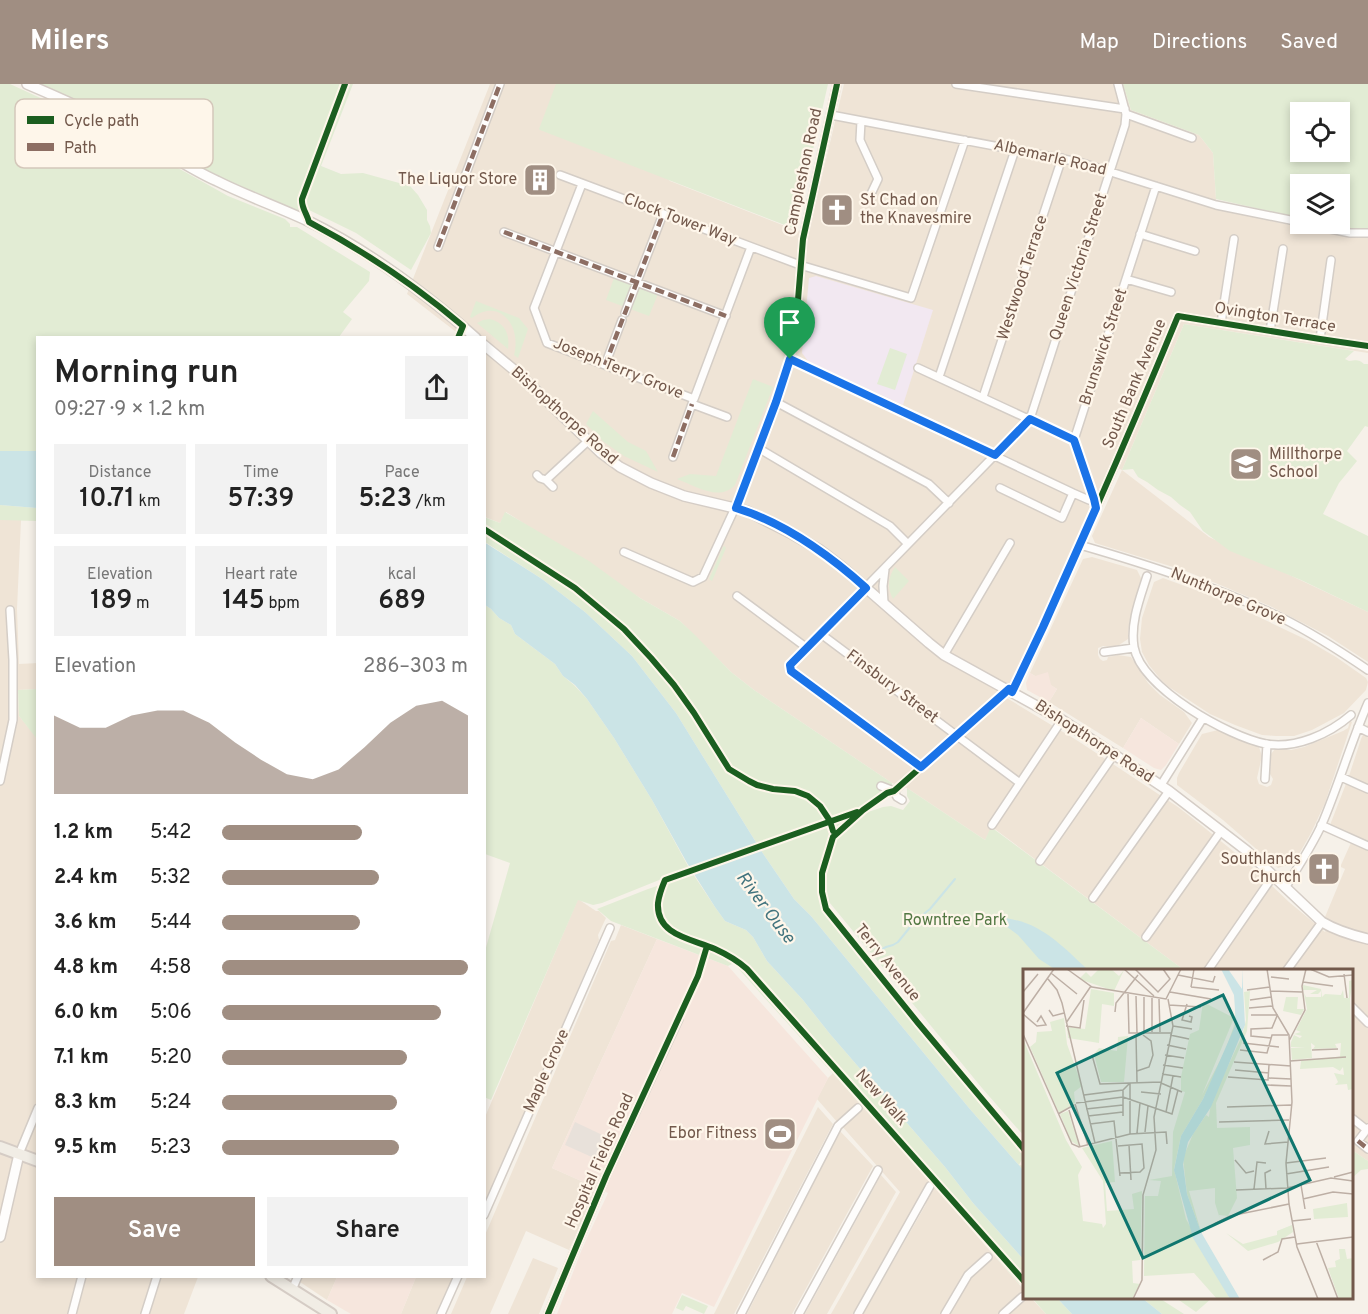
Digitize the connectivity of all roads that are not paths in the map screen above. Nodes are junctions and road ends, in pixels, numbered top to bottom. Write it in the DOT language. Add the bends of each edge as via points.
graph roads {
  1 [pos="27,84"];
  2 [pos="500,84"];
  3 [pos="837,84"];
  4 [pos="956,84"];
  5 [pos="1118,84"];
  6 [pos="63,99"];
  7 [pos="1126,111"];
  8 [pos="831,115"];
  9 [pos="861,121"];
  10 [pos="1192,138"];
  11 [pos="965,140"];
  12 [pos="1015,150"];
  13 [pos="1062,158"];
  14 [pos="193,168"];
  15 [pos="1110,172"];
  16 [pos="560,175"];
  17 [pos="582,184"];
  18 [pos="1156,186"];
  19 [pos="870,196"];
  20 [pos="663,214"];
  21 [pos="1290,220"];
  22 [pos="504,232"];
  23 [pos="1350,233"];
  24 [pos="1368,233"];
  25 [pos="1140,234"];
  26 [pos="1234,239"];
  27 [pos="438,247"];
  28 [pos="751,247"];
  29 [pos="1283,249"];
  30 [pos="1195,251"];
  31 [pos="556,252"];
  32 [pos="1331,260"];
  33 [pos="800,265"];
  34 [pos="1126,279"];
  35 [pos="637,282"];
  36 [pos="1171,292"];
  37 [pos="726,316"];
  38 [pos="1178,316"];
  39 [pos="1221,323"];
  40 [pos="1270,331"];
  41 [pos="474,336"];
  42 [pos="1320,339"];
  43 [pos="1368,346"];
  44 [pos="486,347"];
  45 [pos="790,359"];
  46 [pos="605,365"];
  47 [pos="918,368"];
  48 [pos="939,377"];
  49 [pos="983,397"];
  50 [pos="693,402"];
  51 [pos="776,402"];
  52 [pos="727,417"];
  53 [pos="1030,419"];
  54 [pos="1074,440"];
  55 [pos="588,441"];
  56 [pos="758,448"];
  57 [pos="995,455"];
  58 [pos="673,457"];
  59 [pos="537,475"];
  60 [pos="546,480"];
  61 [pos="553,487"];
  62 [pos="1000,488"];
  63 [pos="1073,493"];
  64 [pos="1094,499"];
  65 [pos="949,503"];
  66 [pos="736,508"];
  67 [pos="1096,508"];
  68 [pos="1010,543"];
  69 [pos="909,544"];
  70 [pos="1080,545"];
  71 [pos="624,552"];
  72 [pos="885,569"];
  73 [pos="1147,576"];
  74 [pos="866,588"];
  75 [pos="736,597"];
  76 [pos="884,603"];
  77 [pos="10,610"];
  78 [pos="821,634"];
  79 [pos="807,648"];
  80 [pos="1134,648"];
  81 [pos="1104,652"];
  82 [pos="944,655"];
  83 [pos="1368,670"];
  84 [pos="1011,690"];
  85 [pos="1368,703"];
  86 [pos="1351,715"];
  87 [pos="1203,718"];
  88 [pos="1062,720"];
  89 [pos="1358,727"];
  90 [pos="1368,732"];
  91 [pos="957,735"];
  92 [pos="1267,744"];
  93 [pos="1115,753"];
  94 [pos="3,757"];
  95 [pos="921,767"];
  96 [pos="1341,777"];
  97 [pos="1265,779"];
  98 [pos="0,781"];
  99 [pos="1020,783"];
  100 [pos="881,786"];
  101 [pos="1165,788"];
  102 [pos="1368,789"];
  103 [pos="894,791"];
  104 [pos="902,800"];
  105 [pos="992,825"];
  106 [pos="1321,825"];
  107 [pos="1221,831"];
  108 [pos="1368,846"];
  109 [pos="1040,861"];
  110 [pos="1273,876"];
  111 [pos="1285,888"];
  112 [pos="1093,898"];
  113 [pos="1322,922"];
  114 [pos="610,928"];
  115 [pos="1146,937"];
  116 [pos="1368,939"];
  117 [pos="1209,969"];
  118 [pos="1288,969"];
  119 [pos="1353,1008"];
  120 [pos="678,1019"];
  121 [pos="1368,1023"];
  122 [pos="858,1108"];
  123 [pos="36,1113"];
  124 [pos="1353,1119"];
  125 [pos="1367,1129"];
  126 [pos="0,1147"];
  127 [pos="1368,1149"];
  128 [pos="19,1154"];
  129 [pos="36,1160"];
  130 [pos="878,1170"];
  131 [pos="930,1186"];
  132 [pos="486,1210"];
  133 [pos="0,1237"];
  134 [pos="988,1257"];
  135 [pos="81,1278"];
  136 [pos="156,1278"];
  137 [pos="274,1278"];
  138 [pos="296,1278"];
  139 [pos="457,1278"];
  140 [pos="292,1290"];
  141 [pos="1022,1298"];
  142 [pos="72,1314"];
  143 [pos="145,1314"];
  144 [pos="331,1314"];
  145 [pos="441,1314"];
  146 [pos="548,1314"];
  147 [pos="741,1314"];
  148 [pos="799,1314"];
  149 [pos="858,1314"];
  150 [pos="945,1314"];
  151 [pos="1003,1314"];
  1 -- 6 [label="street"];
  2 -- 27 [label="street"];
  3 -- 8 [label="street, Campleshon Road"];
  4 -- 7 [label="street"];
  5 -- 7 [label="street"];
  7 -- 10 [label="street"];
  7 -- 15 [label="street, Queen Victoria Street"];
  8 -- 9 [label="street, Albemarle Road"];
  8 -- 33 [label="street, Campleshon Road"];
  9 -- 11 [label="street, Albemarle Road"];
  9 -- 19 [label="street" via="860,140 878,179"];
  11 -- 12 [label="street, Albemarle Road"];
  11 -- 33 [label="street, Clock Tower Way" via="911,298"];
  12 -- 13 [label="street, Albemarle Road"];
  12 -- 48 [label="street"];
  13 -- 15 [label="street, Albemarle Road"];
  13 -- 49 [label="street, Westwood Terrace"];
  14 -- 41 [label="street" via="325,230 390,270"];
  15 -- 18 [label="street, Albemarle Road"];
  15 -- 53 [label="street, Queen Victoria Street"];
  16 -- 17 [label="street, Clock Tower Way"];
  17 -- 20 [label="street, Clock Tower Way"];
  17 -- 31 [label="street, Joseph Terry Grove"];
  18 -- 21 [label="street, Albemarle Road" via="1216,205"];
  18 -- 25 [label="street, Brunswick Street"];
  20 -- 28 [label="street, Clock Tower Way"];
  20 -- 35 [label="street"];
  22 -- 31 [label="street"];
  23 -- 24 [label="street"];
  25 -- 30 [label="street"];
  25 -- 34 [label="street, Brunswick Street"];
  26 -- 39 [label="street"];
  28 -- 33 [label="street, Clock Tower Way"];
  28 -- 37 [label="street, Joseph Terry Grove"];
  29 -- 40 [label="street"];
  31 -- 35 [label="street"];
  31 -- 46 [label="street, Joseph Terry Grove" via="534,308 547,343"];
  32 -- 42 [label="street"];
  33 -- 45 [label="street, Campleshon Road"];
  34 -- 36 [label="street"];
  34 -- 54 [label="street, Brunswick Street"];
  35 -- 37 [label="street"];
  35 -- 46 [label="street"];
  37 -- 50 [label="street, Joseph Terry Grove"];
  38 -- 39 [label="street, Ovington Terrace"];
  38 -- 67 [label="street, South Bank Avenue"];
  39 -- 40 [label="street, Ovington Terrace"];
  40 -- 42 [label="street, Ovington Terrace"];
  42 -- 43 [label="street, Ovington Terrace"];
  44 -- 55 [label="street, Bishopthorpe Road"];
  45 -- 51 [label="street, Campleshon Road"];
  45 -- 57 [label="street"];
  46 -- 50 [label="street, Joseph Terry Grove"];
  47 -- 48 [label="street"];
  48 -- 49 [label="street"];
  49 -- 53 [label="street"];
  50 -- 52 [label="street"];
  50 -- 58 [label="street"];
  51 -- 56 [label="street, Campleshon Road"];
  51 -- 65 [label="street" via="929,484"];
  53 -- 54 [label="street"];
  53 -- 57 [label="street"];
  54 -- 64 [label="street"];
  55 -- 60 [label="street"];
  55 -- 66 [label="street, Bishopthorpe Road" via="620,467 651,483 693,499"];
  56 -- 66 [label="street, Campleshon Road"];
  56 -- 69 [label="street" via="890,526"];
  57 -- 63 [label="street"];
  57 -- 65 [label="street"];
  59 -- 60 [label="street"];
  60 -- 61 [label="street"];
  62 -- 63 [label="street" via="1062,518"];
  63 -- 64 [label="street"];
  64 -- 67 [label="street"];
  65 -- 69 [label="street"];
  66 -- 71 [label="street, Campleshon Road" via="704,578 693,582"];
  66 -- 74 [label="street, Bishopthorpe Road" via="820,550"];
  67 -- 70 [label="street, South Bank Avenue"];
  68 -- 82 [label="street"];
  69 -- 72 [label="street"];
  70 -- 83 [label="street, Nunthorpe Grove" via="1226,593 1330,645"];
  70 -- 84 [label="street, South Bank Avenue"];
  72 -- 74 [label="street"];
  72 -- 76 [label="street"];
  73 -- 80 [label="street" via="1137,608"];
  74 -- 76 [label="street, Bishopthorpe Road"];
  74 -- 78 [label="street"];
  75 -- 79 [label="street"];
  76 -- 82 [label="street, Bishopthorpe Road"];
  77 -- 94 [label="street" via="13,716"];
  78 -- 79 [label="street"];
  78 -- 91 [label="street, Finsbury Street"];
  79 -- 95 [label="street" via="790,665 791,671"];
  80 -- 81 [label="street"];
  80 -- 87 [label="street" via="1152,680"];
  82 -- 84 [label="street, Bishopthorpe Road"];
  84 -- 88 [label="street, Bishopthorpe Road"];
  84 -- 91 [label="street"];
  85 -- 89 [label="street"];
  86 -- 92 [label="street" via="1308,739"];
  87 -- 92 [label="street"];
  87 -- 101 [label="street"];
  88 -- 93 [label="street, Bishopthorpe Road"];
  88 -- 99 [label="street"];
  89 -- 90 [label="street"];
  89 -- 96 [label="street"];
  91 -- 95 [label="street"];
  91 -- 99 [label="street, Finsbury Street"];
  92 -- 97 [label="street"];
  93 -- 101 [label="street, Bishopthorpe Road"];
  93 -- 109 [label="street"];
  94 -- 98 [label="street"];
  95 -- 103 [label="street"];
  96 -- 102 [label="street"];
  96 -- 106 [label="street"];
  99 -- 105 [label="street"];
  100 -- 103 [label="street"];
  101 -- 107 [label="street, Bishopthorpe Road"];
  101 -- 112 [label="street"];
  103 -- 104 [label="street"];
  106 -- 108 [label="street"];
  106 -- 111 [label="street"];
  107 -- 110 [label="street, Bishopthorpe Road"];
  107 -- 115 [label="street"];
  110 -- 111 [label="street, Bishopthorpe Road"];
  110 -- 117 [label="street"];
  111 -- 113 [label="street, Bishopthorpe Road"];
  113 -- 116 [label="street, Bishopthorpe Road"];
  113 -- 118 [label="street"];
  114 -- 132 [label="street, Maple Grove"];
  119 -- 121 [label="street"];
  120 -- 146 [label="street, Hospital Fields Road"];
  122 -- 147 [label="street" via="838,1126"];
  123 -- 128 [label="street"];
  124 -- 125 [label="street"];
  125 -- 127 [label="street" via="1358,1141"];
  126 -- 128 [label="main road"];
  128 -- 129 [label="main road"];
  128 -- 133 [label="street"];
  130 -- 148 [label="street"];
  131 -- 149 [label="street"];
  134 -- 150 [label="street" via="968,1275"];
  135 -- 142 [label="street"];
  136 -- 143 [label="street"];
  137 -- 140 [label="main road"];
  138 -- 140 [label="street"];
  139 -- 145 [label="street"];
  140 -- 144 [label="main road"];
  141 -- 151 [label="street"];
}
